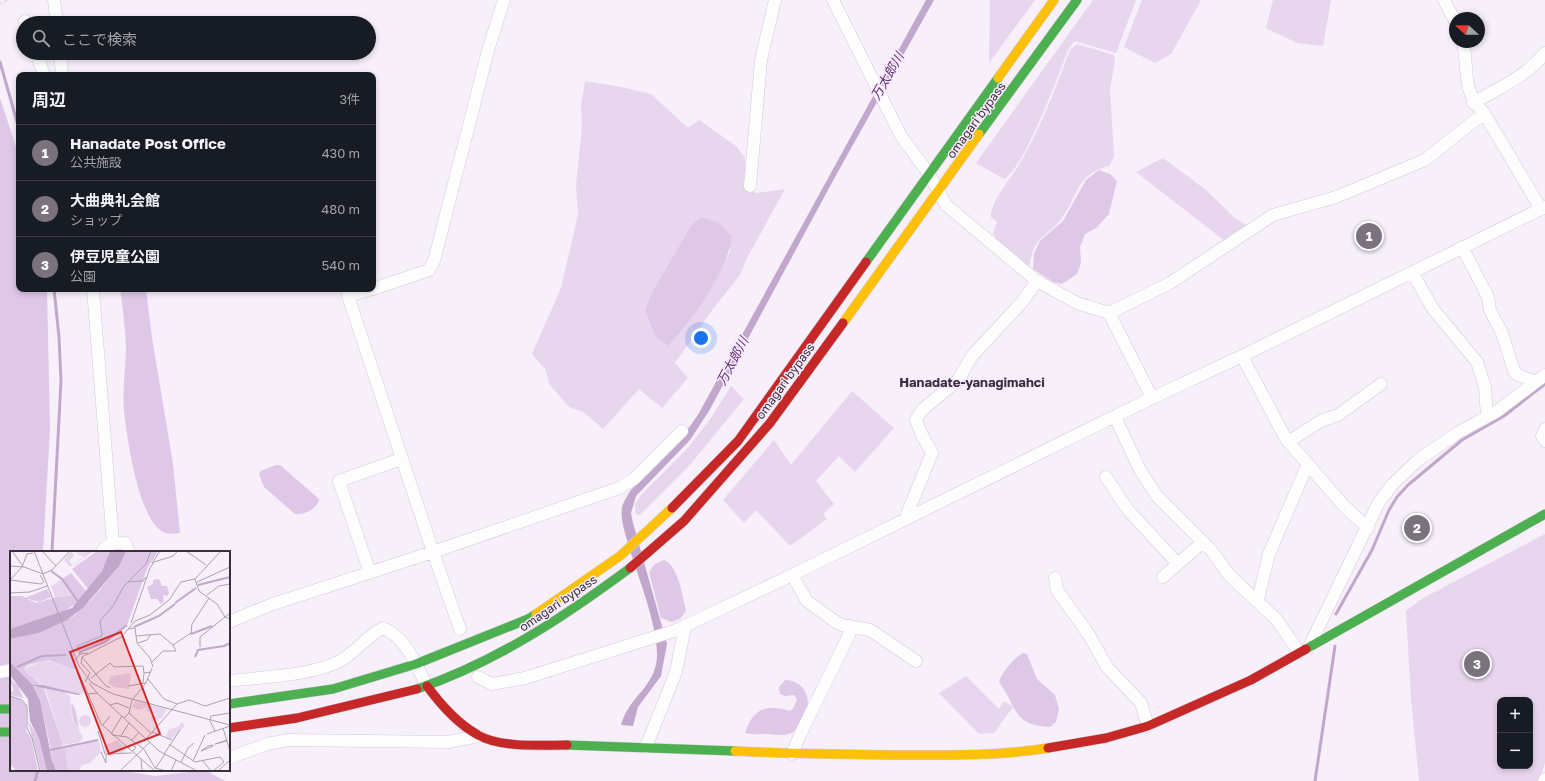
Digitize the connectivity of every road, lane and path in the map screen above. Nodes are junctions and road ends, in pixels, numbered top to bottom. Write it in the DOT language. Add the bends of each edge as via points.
graph roads {
  1 [pos="54,0"];
  2 [pos="504,0"];
  3 [pos="774,0"];
  4 [pos="833,0"];
  5 [pos="1054,0"];
  6 [pos="1077,0"];
  7 [pos="1444,0"];
  8 [pos="1451,12"];
  9 [pos="56,16"];
  10 [pos="1465,48"];
  11 [pos="1545,53"];
  12 [pos="39,60"];
  13 [pos="61,60"];
  14 [pos="43,72"];
  15 [pos="62,72"];
  16 [pos="1473,102"];
  17 [pos="1484,113"];
  18 [pos="929,174"];
  19 [pos="750,186"];
  20 [pos="939,192"];
  21 [pos="1543,208"];
  22 [pos="1462,247"];
  23 [pos="1412,272"];
  24 [pos="1037,280"];
  25 [pos="376,288"];
  26 [pos="93,292"];
  27 [pos="362,292"];
  28 [pos="1109,313"];
  29 [pos="1242,356"];
  30 [pos="1540,379"];
  31 [pos="1381,384"];
  32 [pos="1152,398"];
  33 [pos="1115,417"];
  34 [pos="1487,417"];
  35 [pos="1545,429"];
  36 [pos="682,431"];
  37 [pos="1545,441"];
  38 [pos="1288,442"];
  39 [pos="401,459"];
  40 [pos="1307,466"];
  41 [pos="1106,477"];
  42 [pos="1545,514"];
  43 [pos="905,519"];
  44 [pos="1368,528"];
  45 [pos="1203,542"];
  46 [pos="112,543"];
  47 [pos="102,551"];
  48 [pos="129,551"];
  49 [pos="432,552"];
  50 [pos="1178,564"];
  51 [pos="370,573"];
  52 [pos="792,575"];
  53 [pos="1163,577"];
  54 [pos="1055,578"];
  55 [pos="1258,600"];
  56 [pos="230,622"];
  57 [pos="850,627"];
  58 [pos="680,628"];
  59 [pos="460,629"];
  60 [pos="1304,650"];
  61 [pos="916,661"];
  62 [pos="416,664"];
  63 [pos="10,670"];
  64 [pos="0,672"];
  65 [pos="478,677"];
  66 [pos="230,681"];
  67 [pos="427,686"];
  68 [pos="230,704"];
  69 [pos="261,723"];
  70 [pos="1148,726"];
  71 [pos="230,728"];
  72 [pos="479,736"];
  73 [pos="268,744"];
  74 [pos="646,747"];
  75 [pos="792,754"];
  76 [pos="230,758"];
  1 -- 9 [label="street"];
  2 -- 25 [label="street" via="489,46 430,270"];
  3 -- 19 [label="street" via="760,67"];
  4 -- 18 [label="street" via="901,136"];
  5 -- 18 [label="main road, omagari bypass"];
  6 -- 20 [label="main road, omagari bypass"];
  7 -- 8 [label="street"];
  10 -- 16 [label="street" via="1468,88"];
  11 -- 16 [label="street" via="1537,64 1522,75"];
  12 -- 14 [label="street"];
  13 -- 15 [label="street"];
  16 -- 17 [label="street"];
  17 -- 21 [label="street"];
  17 -- 28 [label="street" via="1425,160 1336,197 1273,215 1170,283"];
  18 -- 20 [label="street"];
  18 -- 62 [label="main road, omagari bypass" via="738,441 682,500 625,551 528,619"];
  20 -- 24 [label="street" via="946,205"];
  20 -- 67 [label="main road, omagari bypass" via="770,423 684,521 630,568 562,617 519,644"];
  21 -- 22 [label="street"];
  22 -- 23 [label="street"];
  22 -- 30 [label="street" via="1488,297 1490,310 1502,333 1514,371 1518,375"];
  23 -- 29 [label="street"];
  23 -- 34 [label="street" via="1433,309 1477,362 1485,387"];
  24 -- 28 [label="street" via="1078,303"];
  24 -- 43 [label="street" via="1022,302 972,356 958,380 922,410 916,420 932,453"];
  26 -- 46 [label="street"];
  27 -- 39 [label="street" via="348,296"];
  28 -- 32 [label="street"];
  29 -- 32 [label="street"];
  29 -- 38 [label="street"];
  30 -- 34 [label="street"];
  31 -- 38 [label="street" via="1338,415 1321,421"];
  32 -- 33 [label="street"];
  33 -- 43 [label="street"];
  33 -- 45 [label="street" via="1140,470 1158,496"];
  34 -- 44 [label="street" via="1459,432 1407,468 1379,502"];
  35 -- 37 [label="street" via="1542,436"];
  36 -- 49 [label="street" via="634,479 619,488"];
  38 -- 40 [label="street"];
  39 -- 49 [label="street"];
  39 -- 51 [label="street" via="339,481"];
  40 -- 44 [label="street"];
  40 -- 55 [label="street" via="1269,554"];
  41 -- 50 [label="street" via="1128,510"];
  42 -- 60 [label="main road"];
  43 -- 52 [label="street"];
  44 -- 60 [label="street"];
  45 -- 50 [label="street"];
  45 -- 55 [label="street" via="1229,575"];
  46 -- 47 [label="street"];
  46 -- 48 [label="street" via="125,543"];
  49 -- 51 [label="street"];
  49 -- 59 [label="street"];
  50 -- 53 [label="street"];
  51 -- 56 [label="street" via="270,605"];
  52 -- 57 [label="street" via="807,601 842,626"];
  52 -- 58 [label="street"];
  54 -- 70 [label="street" via="1057,590 1089,635 1106,667 1141,703"];
  55 -- 60 [label="street"];
  57 -- 61 [label="street" via="870,630"];
  57 -- 75 [label="street" via="849,635"];
  58 -- 65 [label="street" via="525,678 492,684"];
  58 -- 74 [label="street" via="676,672"];
  60 -- 70 [label="main road" via="1251,680"];
  62 -- 66 [label="street" via="400,639 392,631 383,628 340,661 313,671"];
  62 -- 67 [label="street"];
  62 -- 68 [label="main road, omagari bypass" via="333,689"];
  63 -- 64 [label="street"];
  67 -- 69 [label="main road, omagari bypass" via="407,693 296,718"];
  67 -- 72 [label="main road" via="455,718"];
  69 -- 71 [label="main road, omagari bypass"];
  69 -- 73 [label="street"];
  70 -- 75 [label="main road" via="1106,738 1031,751 948,755"];
  72 -- 73 [label="street" via="448,742 288,740"];
  72 -- 74 [label="main road" via="510,744"];
  73 -- 76 [label="street"];
  74 -- 75 [label="main road"];
}
